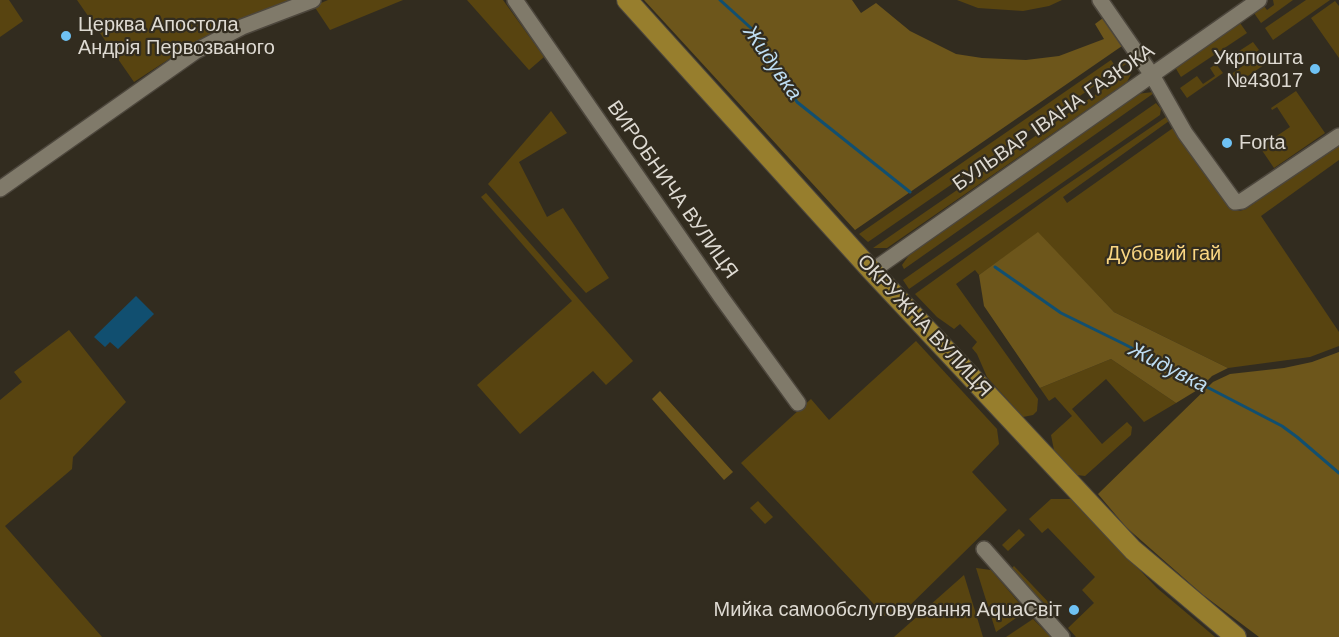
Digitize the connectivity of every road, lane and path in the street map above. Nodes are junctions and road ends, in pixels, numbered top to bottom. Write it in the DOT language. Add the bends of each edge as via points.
graph roads {
  1 [pos="313,0"];
  2 [pos="514,0"];
  3 [pos="627,0"];
  4 [pos="1100,0"];
  5 [pos="1260,0"];
  6 [pos="1152,75"];
  7 [pos="1339,136"];
  8 [pos="0,189"];
  9 [pos="873,271"];
  10 [pos="798,402"];
  11 [pos="984,549"];
  12 [pos="1062,637"];
  13 [pos="1236,637"];
  1 -- 8 [label="street" via="242,27 196,51"];
  2 -- 10 [label="street, ВИРОБНИЧА ВУЛИЦЯ"];
  3 -- 9 [label="main road, ОКРУЖНА ВУЛИЦЯ"];
  4 -- 6 [label="street"];
  5 -- 6 [label="street, БУЛЬВАР ІВАНА ГАЗЮКА"];
  6 -- 7 [label="street" via="1185,133 1235,202"];
  6 -- 9 [label="street, БУЛЬВАР ІВАНА ГАЗЮКА"];
  9 -- 13 [label="main road, ОКРУЖНА ВУЛИЦЯ" via="1133,550"];
  11 -- 12 [label="street"];
}
